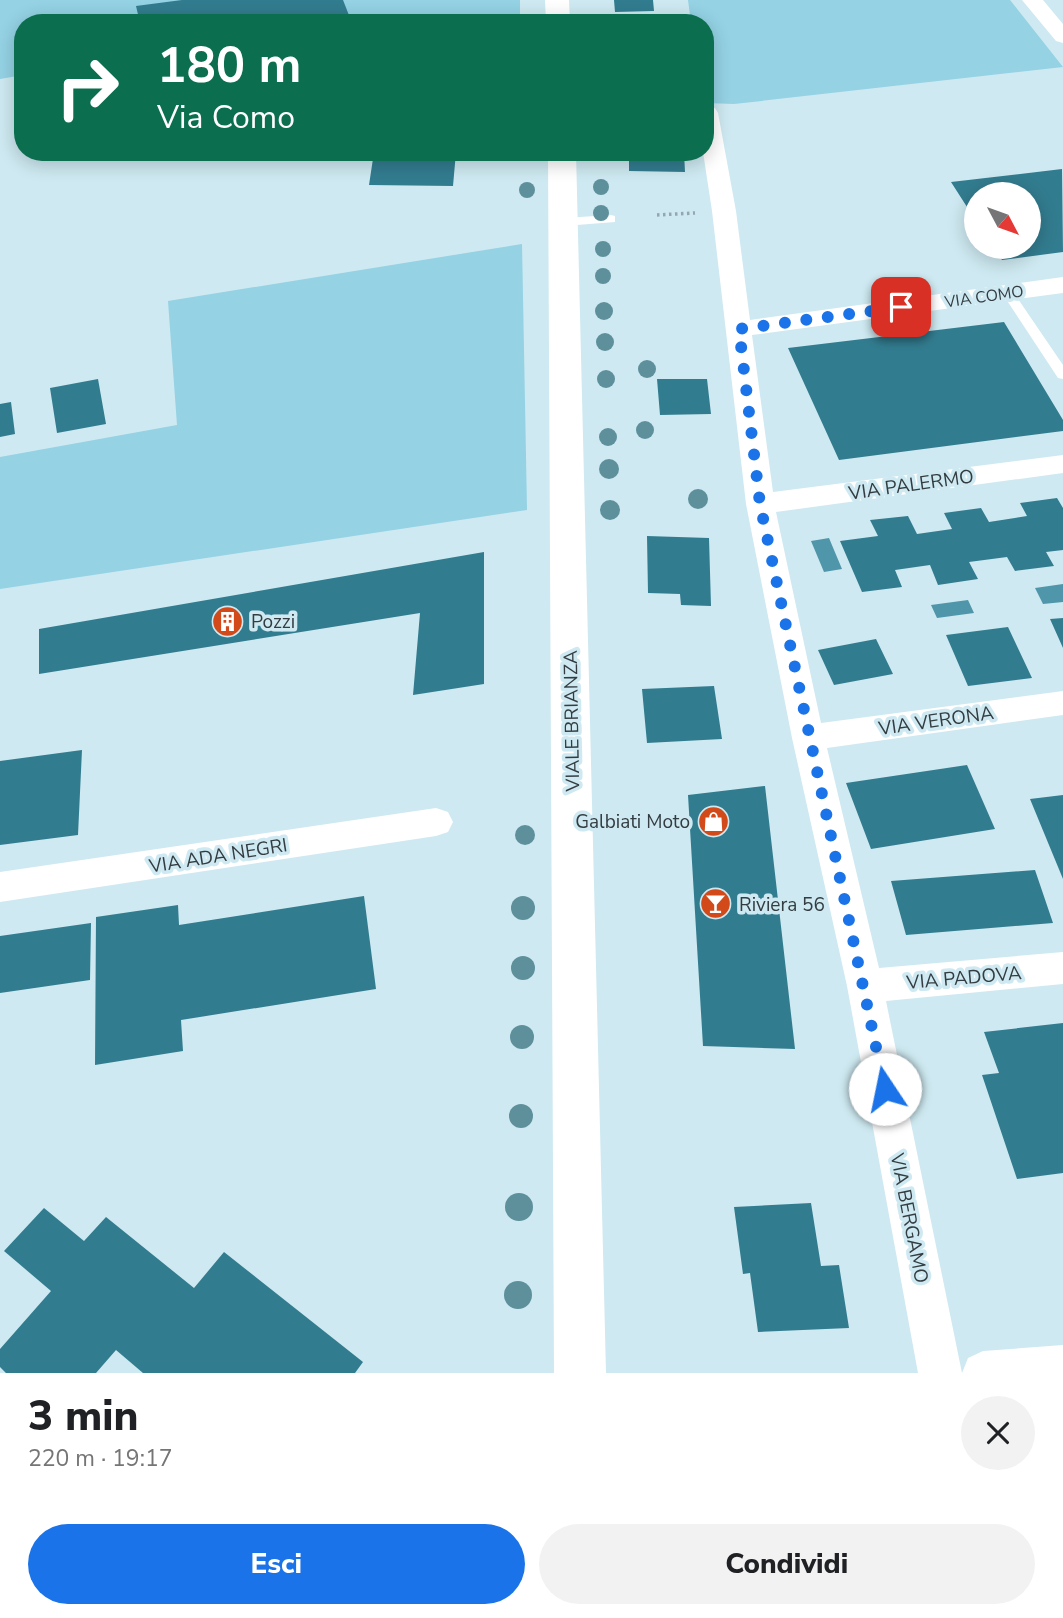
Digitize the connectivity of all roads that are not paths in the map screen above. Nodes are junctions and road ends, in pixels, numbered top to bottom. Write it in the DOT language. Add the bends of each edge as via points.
graph roads {
  1 [pos="1032,0"];
  2 [pos="1063,37"];
  3 [pos="714,153"];
  4 [pos="562,161"];
  5 [pos="611,219"];
  6 [pos="565,222"];
  7 [pos="1063,285"];
  8 [pos="1009,293"];
  9 [pos="739,329"];
  10 [pos="1063,375"];
  11 [pos="1063,464"];
  12 [pos="760,504"];
  13 [pos="1063,703"];
  14 [pos="808,738"];
  15 [pos="436,822"];
  16 [pos="0,887"];
  17 [pos="1063,968"];
  18 [pos="865,986"];
  19 [pos="1063,1367"];
  20 [pos="580,1373"];
  21 [pos="940,1373"];
  22 [pos="983,1373"];
  1 -- 2 [label="street"];
  3 -- 9 [label="street, VIA BERGAMO"];
  4 -- 6 [label="main road, VIALE BRIANZA"];
  5 -- 6 [label="lane"];
  6 -- 20 [label="main road, VIALE BRIANZA"];
  7 -- 8 [label="street, VIA COMO"];
  8 -- 9 [label="street, VIA COMO"];
  8 -- 10 [label="lane"];
  9 -- 12 [label="street, VIA BERGAMO"];
  11 -- 12 [label="street, VIA PALERMO"];
  12 -- 14 [label="street, VIA BERGAMO"];
  13 -- 14 [label="street, VIA VERONA"];
  14 -- 18 [label="street, VIA BERGAMO"];
  15 -- 16 [label="street, VIA ADA NEGRI"];
  17 -- 18 [label="street, VIA PADOVA"];
  18 -- 21 [label="street, VIA BERGAMO"];
  19 -- 22 [label="street"];
}
